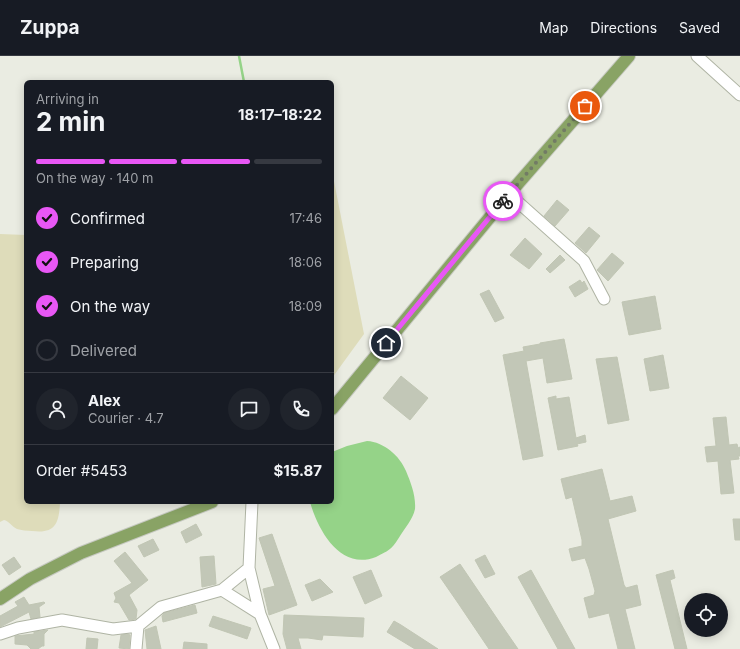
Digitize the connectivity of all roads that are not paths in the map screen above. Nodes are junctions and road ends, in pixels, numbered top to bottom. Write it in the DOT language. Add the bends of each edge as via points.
graph roads {
  1 [pos="629,56"];
  2 [pos="697,56"];
  3 [pos="740,95"];
  4 [pos="509,194"];
  5 [pos="604,299"];
  6 [pos="334,407"];
  7 [pos="207,504"];
  8 [pos="252,504"];
  9 [pos="249,568"];
  10 [pos="222,590"];
  11 [pos="0,599"];
  12 [pos="260,614"];
  13 [pos="138,626"];
  14 [pos="0,634"];
  15 [pos="136,649"];
  16 [pos="274,649"];
  1 -- 4 [label="main road"];
  2 -- 3 [label="street"];
  4 -- 5 [label="street" via="584,261"];
  4 -- 6 [label="main road"];
  7 -- 11 [label="main road" via="81,553 30,579"];
  8 -- 9 [label="street"];
  9 -- 10 [label="street"];
  9 -- 12 [label="street"];
  10 -- 12 [label="street"];
  10 -- 13 [label="street" via="166,605"];
  12 -- 16 [label="street"];
  13 -- 14 [label="street" via="113,629 62,620"];
  13 -- 15 [label="street"];
}
